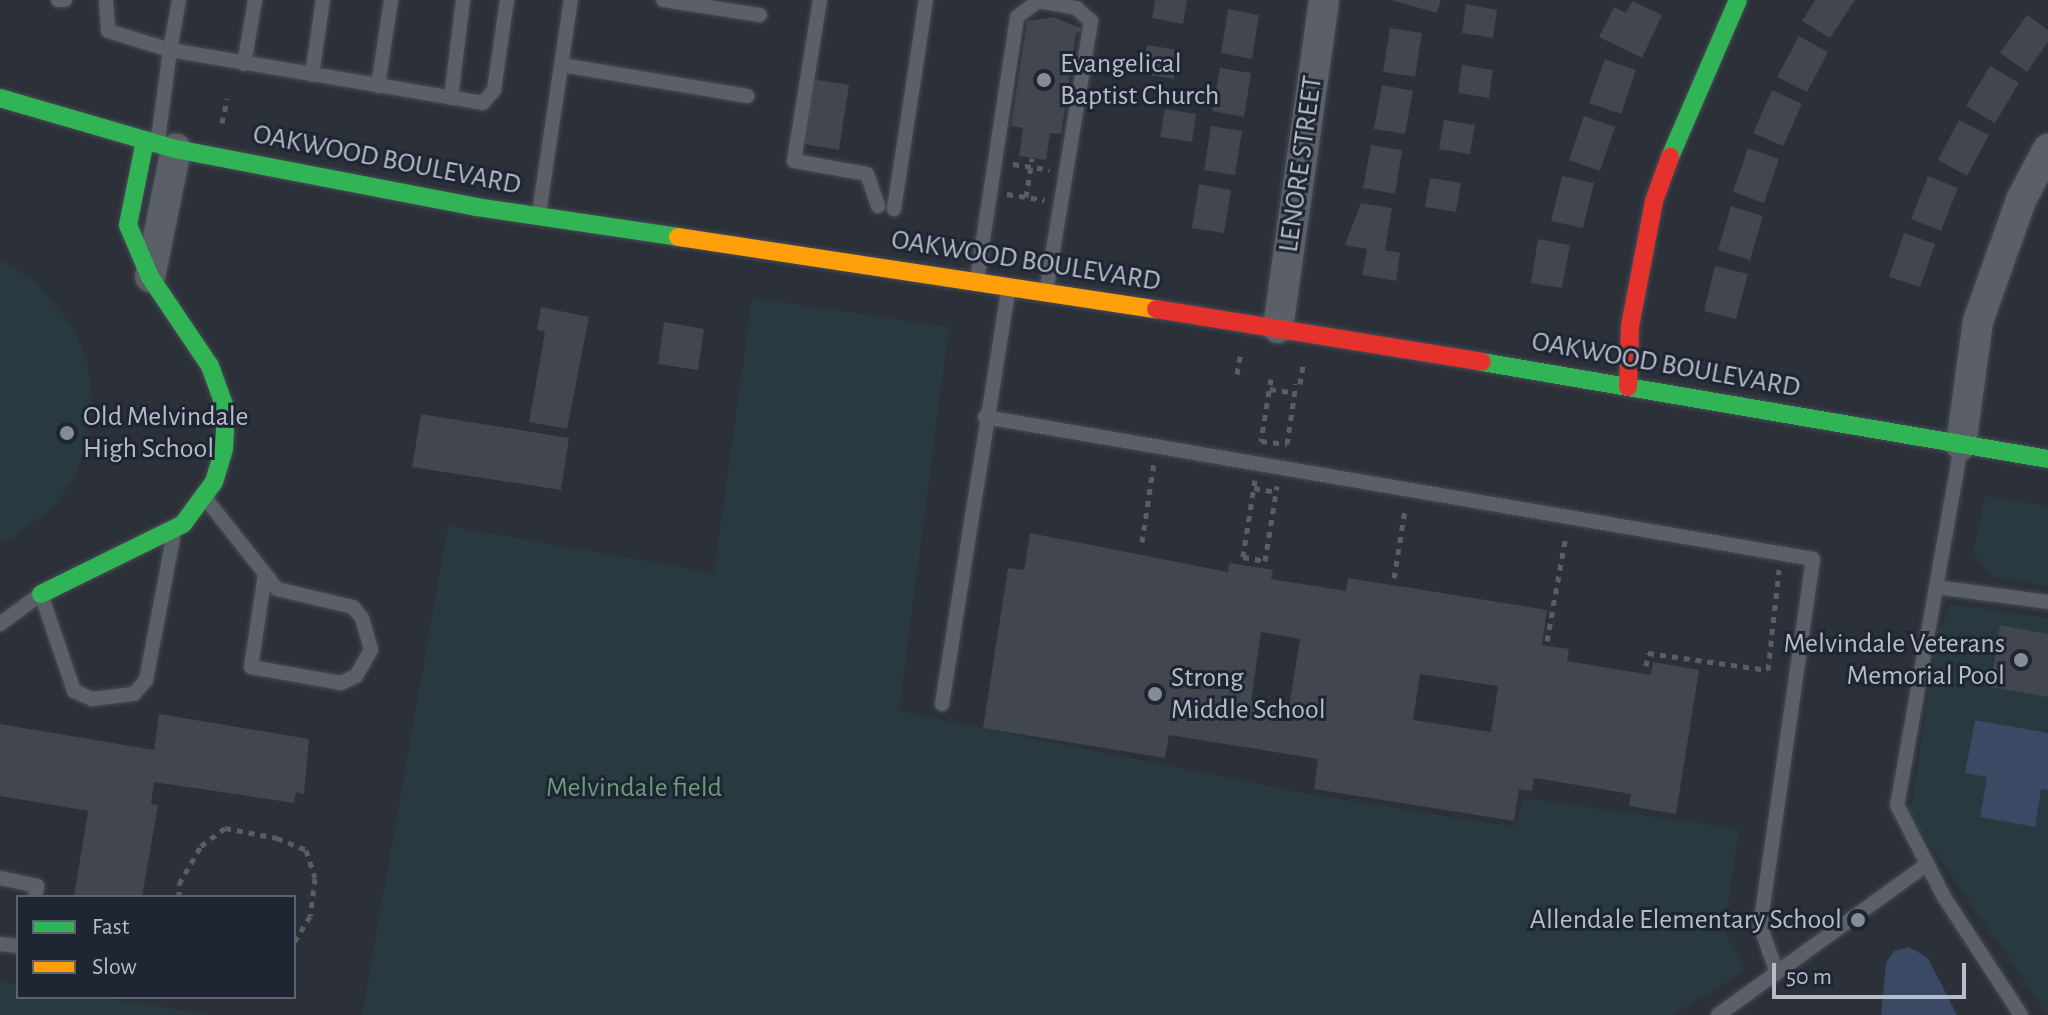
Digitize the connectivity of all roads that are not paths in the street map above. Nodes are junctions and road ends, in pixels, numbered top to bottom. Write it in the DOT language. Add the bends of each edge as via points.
graph roads {
  1 [pos="58,0"];
  2 [pos="65,0"];
  3 [pos="106,0"];
  4 [pos="179,0"];
  5 [pos="255,0"];
  6 [pos="323,0"];
  7 [pos="391,0"];
  8 [pos="463,0"];
  9 [pos="507,0"];
  10 [pos="571,0"];
  11 [pos="663,0"];
  12 [pos="820,0"];
  13 [pos="926,0"];
  14 [pos="1324,0"];
  15 [pos="1738,0"];
  16 [pos="760,15"];
  17 [pos="170,50"];
  18 [pos="244,64"];
  19 [pos="562,65"];
  20 [pos="312,75"];
  21 [pos="378,86"];
  22 [pos="747,96"];
  23 [pos="0,98"];
  24 [pos="451,98"];
  25 [pos="159,145"];
  26 [pos="2048,149"];
  27 [pos="878,206"];
  28 [pos="894,209"];
  29 [pos="539,217"];
  30 [pos="150,277"];
  31 [pos="976,282"];
  32 [pos="1008,287"];
  33 [pos="1047,293"];
  34 [pos="1278,328"];
  35 [pos="1628,387"];
  36 [pos="985,417"];
  37 [pos="1961,445"];
  38 [pos="2048,459"];
  39 [pos="204,496"];
  40 [pos="175,529"];
  41 [pos="265,574"];
  42 [pos="1936,587"];
  43 [pos="41,594"];
  44 [pos="2048,602"];
  45 [pos="0,624"];
  46 [pos="942,704"];
  47 [pos="1927,864"];
  48 [pos="0,878"];
  49 [pos="35,895"];
  50 [pos="1777,973"];
  51 [pos="1718,1015"];
  52 [pos="2021,1015"];
  1 -- 2 [label="lane"];
  3 -- 17 [label="lane" via="103,17 108,31"];
  4 -- 17 [label="lane"];
  5 -- 18 [label="lane"];
  6 -- 20 [label="lane"];
  7 -- 21 [label="lane"];
  8 -- 24 [label="lane"];
  9 -- 24 [label="lane" via="494,90 483,103"];
  10 -- 19 [label="lane"];
  11 -- 16 [label="lane"];
  12 -- 27 [label="lane" via="794,161 867,174 878,190"];
  13 -- 28 [label="lane"];
  14 -- 34 [label="street, LENORE STREET"];
  15 -- 35 [label="main road" via="1691,97 1654,201 1630,326"];
  17 -- 18 [label="lane"];
  17 -- 25 [label="lane"];
  18 -- 20 [label="lane"];
  19 -- 22 [label="lane"];
  19 -- 29 [label="lane"];
  20 -- 21 [label="lane"];
  21 -- 24 [label="lane"];
  23 -- 25 [label="main road, OAKWOOD BOULEVARD"];
  25 -- 29 [label="main road, OAKWOOD BOULEVARD"];
  25 -- 30 [label="street"];
  26 -- 37 [label="street" via="2016,213 1978,321"];
  29 -- 31 [label="main road, OAKWOOD BOULEVARD"];
  30 -- 39 [label="main road" via="210,366 226,410 224,449"];
  31 -- 32 [label="main road, OAKWOOD BOULEVARD"];
  31 -- 33 [label="lane" via="1019,11 1038,1 1076,8 1091,21"];
  32 -- 33 [label="main road, OAKWOOD BOULEVARD"];
  32 -- 36 [label="lane"];
  33 -- 34 [label="main road, OAKWOOD BOULEVARD"];
  34 -- 35 [label="main road, OAKWOOD BOULEVARD"];
  35 -- 37 [label="main road, OAKWOOD BOULEVARD"];
  36 -- 46 [label="lane"];
  36 -- 50 [label="lane" via="1813,559 1760,925"];
  37 -- 38 [label="main road, OAKWOOD BOULEVARD"];
  37 -- 42 [label="lane"];
  39 -- 40 [label="main road"];
  39 -- 41 [label="lane"];
  40 -- 43 [label="main road"];
  40 -- 43 [label="lane" via="146,680 134,694 92,699 74,691"];
  41 -- 41 [label="lane" via="277,589 353,607 371,650 356,676 341,683 251,667"];
  42 -- 44 [label="lane"];
  42 -- 47 [label="lane" via="1897,805"];
  43 -- 45 [label="lane"];
  47 -- 50 [label="lane"];
  47 -- 52 [label="lane"];
  48 -- 49 [label="lane" via="37,886"];
  50 -- 51 [label="lane"];
}
